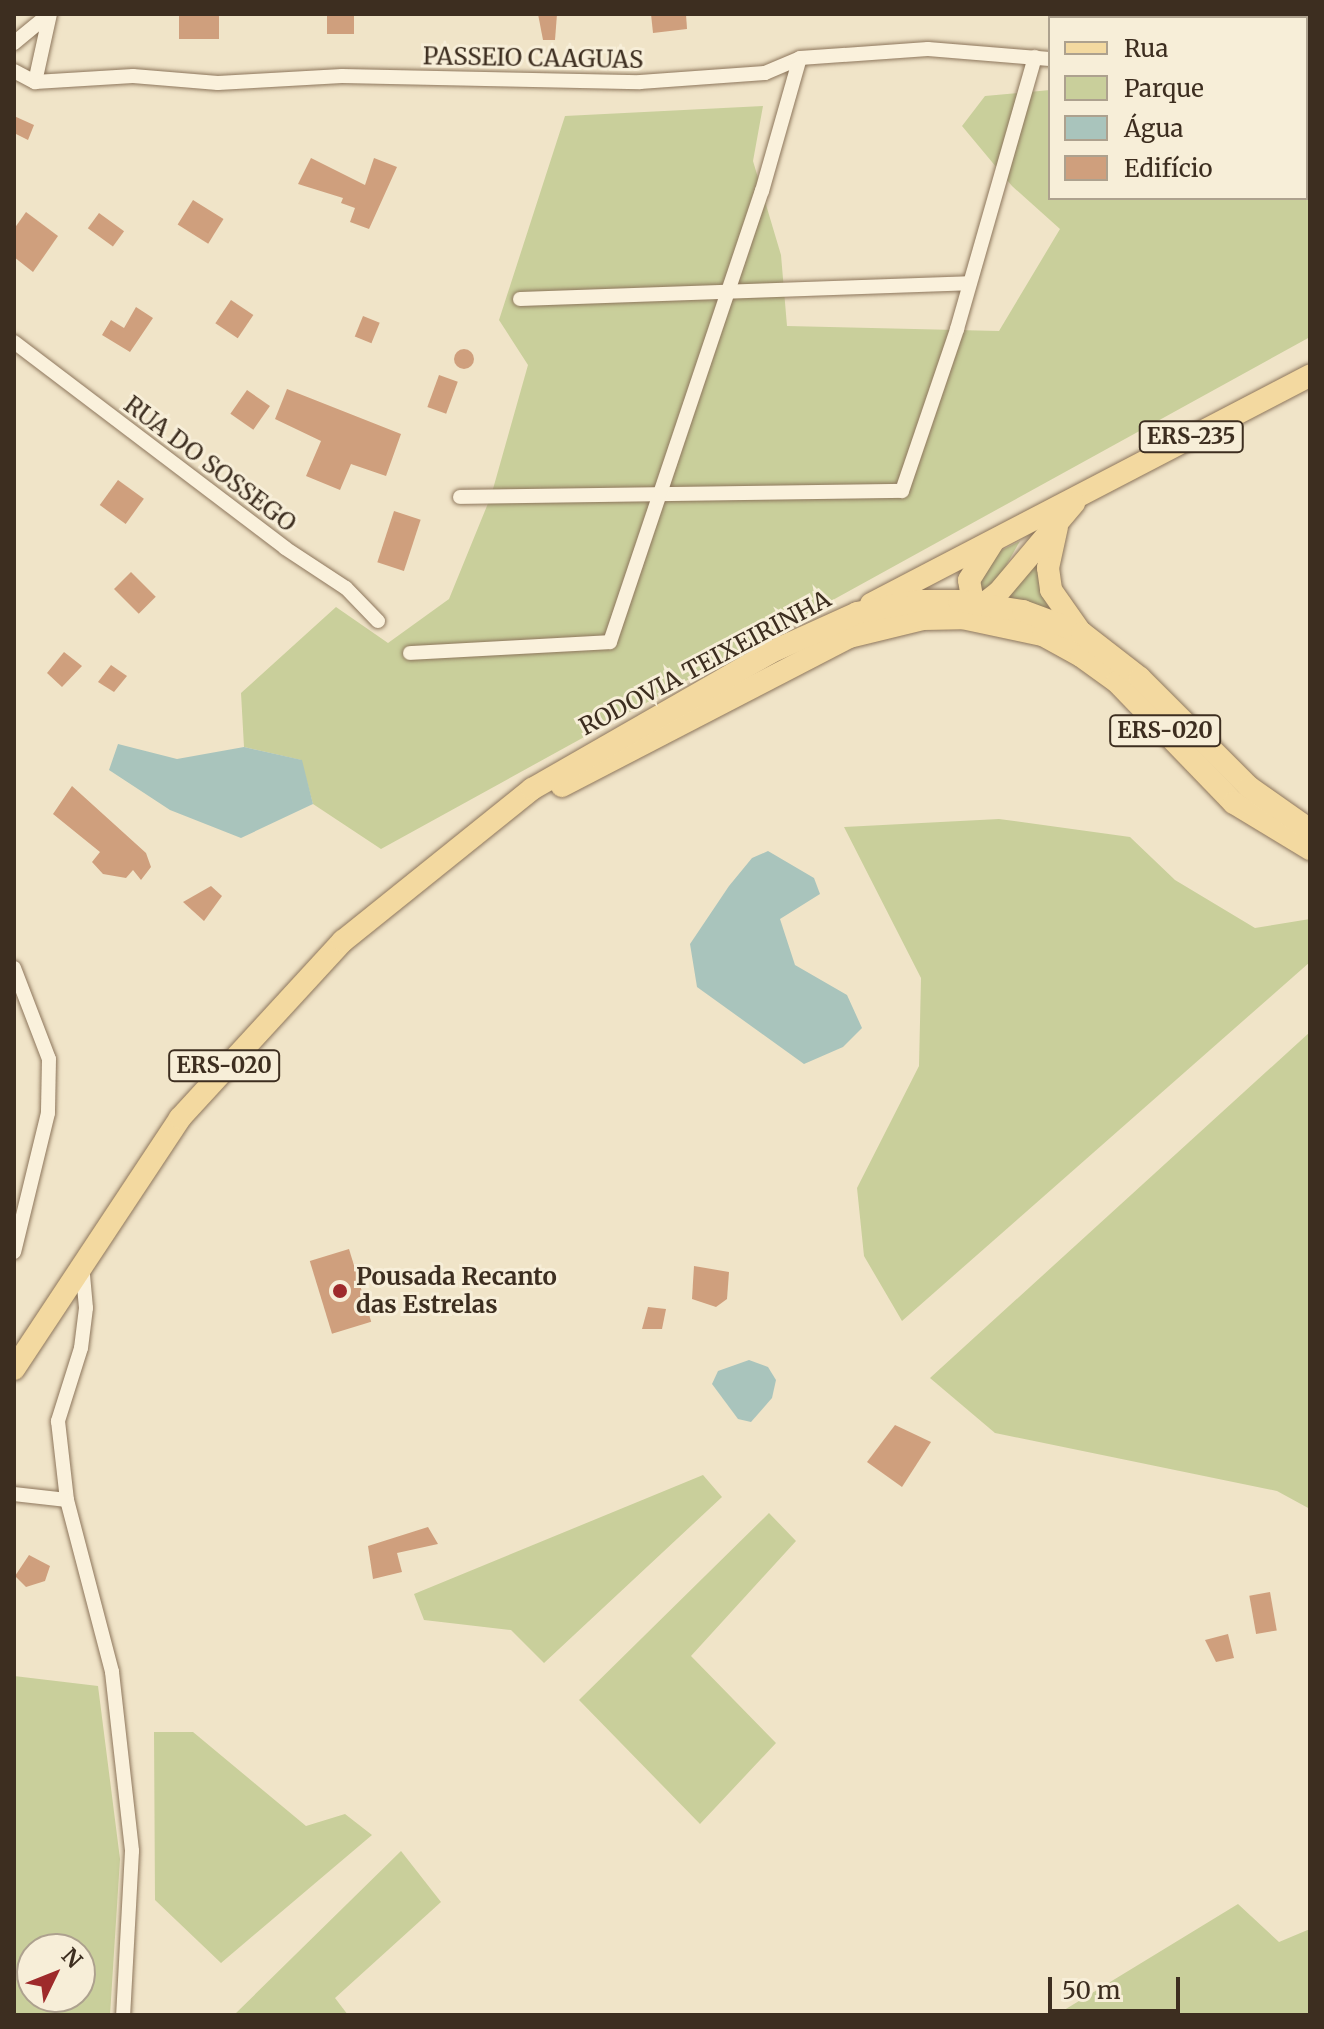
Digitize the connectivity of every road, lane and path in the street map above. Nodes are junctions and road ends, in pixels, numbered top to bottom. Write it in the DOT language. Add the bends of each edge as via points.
graph roads {
  1 [pos="50,14"];
  2 [pos="14,43"];
  3 [pos="800,58"];
  4 [pos="1042,58"];
  5 [pos="14,71"];
  6 [pos="35,82"];
  7 [pos="969,283"];
  8 [pos="730,288"];
  9 [pos="520,299"];
  10 [pos="14,342"];
  11 [pos="1310,375"];
  12 [pos="663,495"];
  13 [pos="460,497"];
  14 [pos="1074,503"];
  15 [pos="1057,527"];
  16 [pos="993,541"];
  17 [pos="983,605"];
  18 [pos="857,613"];
  19 [pos="962,618"];
  20 [pos="378,621"];
  21 [pos="1012,626"];
  22 [pos="1082,633"];
  23 [pos="410,653"];
  24 [pos="496,819"];
  25 [pos="1310,830"];
  26 [pos="1310,849"];
  27 [pos="14,968"];
  28 [pos="14,1252"];
  29 [pos="81,1260"];
  30 [pos="14,1369"];
  31 [pos="14,1494"];
  32 [pos="67,1500"];
  33 [pos="123,2015"];
  1 -- 2 [label="street"];
  1 -- 6 [label="street"];
  3 -- 4 [label="street, PASSEIO CAAGUAS" via="928,49"];
  3 -- 6 [label="street, PASSEIO CAAGUAS" via="765,73 640,82 342,76 218,83 133,76"];
  3 -- 8 [label="street"];
  4 -- 7 [label="street"];
  5 -- 6 [label="street"];
  7 -- 8 [label="street"];
  7 -- 12 [label="street" via="902,491"];
  8 -- 9 [label="street"];
  8 -- 12 [label="street"];
  10 -- 20 [label="street, RUA DO SOSSEGO" via="285,548 346,588"];
  11 -- 14 [label="main road, ERS-235"];
  12 -- 13 [label="street"];
  12 -- 23 [label="street" via="610,642"];
  14 -- 15 [label="main road, ERS-235"];
  14 -- 16 [label="main road, ERS-235"];
  15 -- 17 [label="main road, ERS-235"];
  15 -- 22 [label="main road" via="1048,568 1051,590"];
  16 -- 17 [label="main road" via="969,580 972,597"];
  16 -- 18 [label="main road, ERS-235"];
  17 -- 18 [label="main road, RODOVIA TEIXEIRINHA / ERS-020" via="917,601"];
  17 -- 19 [label="main road"];
  17 -- 21 [label="main road"];
  17 -- 22 [label="main road, RODOVIA TEIXEIRINHA / ERS-020" via="1023,611"];
  18 -- 24 [label="main road, RODOVIA TEIXEIRINHA / ERS-020" via="616,737"];
  19 -- 21 [label="main road, RODOVIA TEIXEIRINHA / ERS-020"];
  19 -- 24 [label="main road, RODOVIA TEIXEIRINHA / ERS-020" via="923,619 849,637"];
  21 -- 26 [label="main road, RODOVIA TEIXEIRINHA / ERS-020" via="1043,635 1117,682 1234,803"];
  22 -- 25 [label="main road, RODOVIA TEIXEIRINHA / ERS-020" via="1140,678 1249,787"];
  24 -- 29 [label="main road, RODOVIA TEIXEIRINHA / ERS-020" via="380,909 277,1007 202,1089"];
  27 -- 28 [label="street" via="49,1059 48,1113"];
  29 -- 30 [label="main road, RODOVIA TEIXEIRINHA / ERS-020"];
  29 -- 32 [label="street" via="86,1293 81,1348 58,1421"];
  31 -- 32 [label="street"];
  32 -- 33 [label="street" via="112,1672 132,1851"];
}
